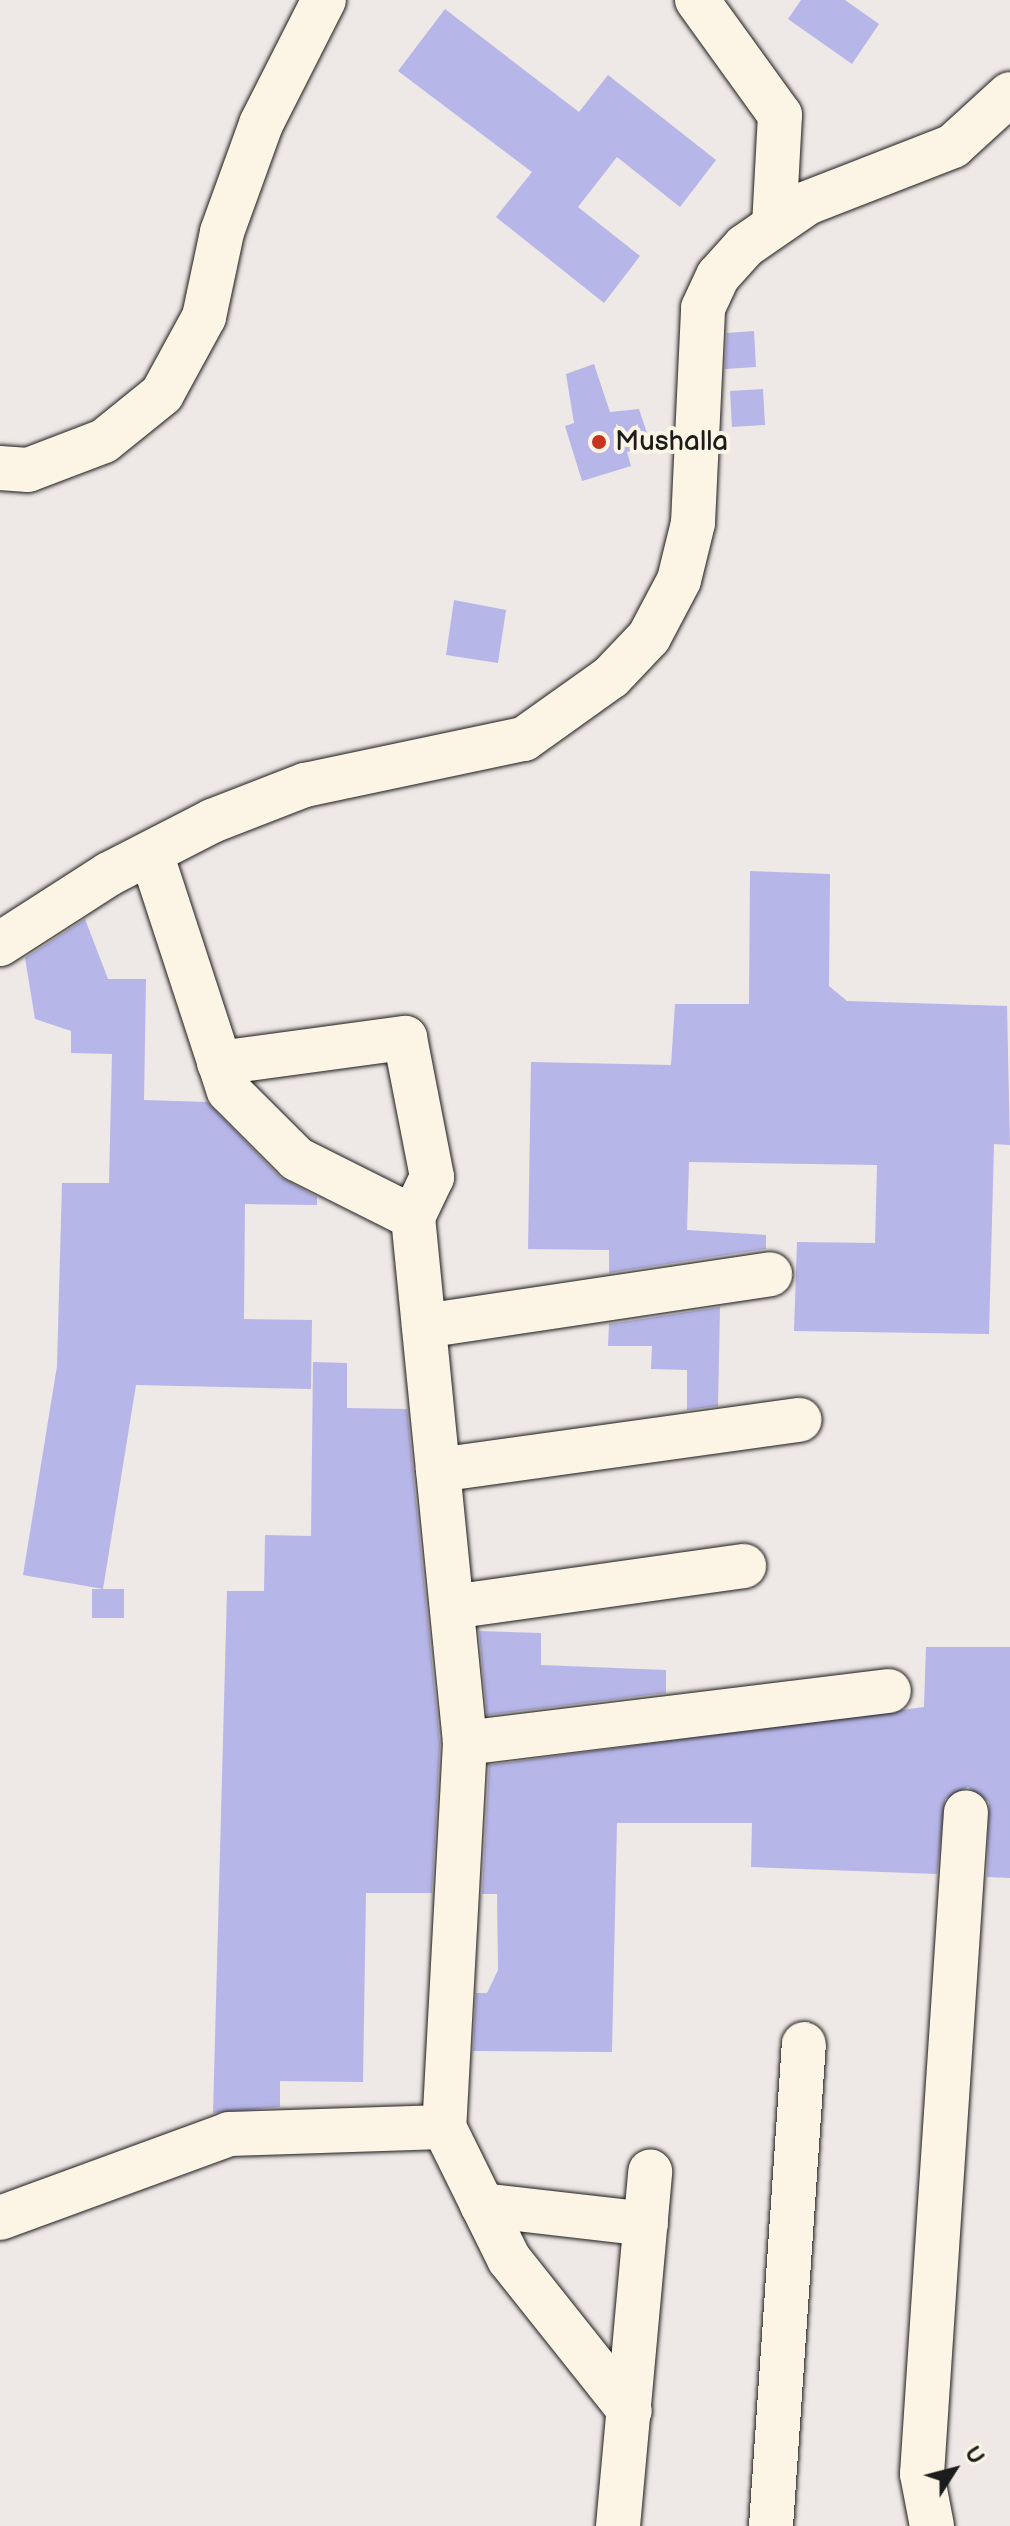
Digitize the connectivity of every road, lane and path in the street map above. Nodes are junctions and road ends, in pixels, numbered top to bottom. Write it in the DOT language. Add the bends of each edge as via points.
graph roads {
  1 [pos="324,0"];
  2 [pos="697,0"];
  3 [pos="1010,94"];
  4 [pos="774,225"];
  5 [pos="0,468"];
  6 [pos="151,853"];
  7 [pos="0,944"];
  8 [pos="219,1063"];
  9 [pos="413,1217"];
  10 [pos="770,1274"];
  11 [pos="424,1326"];
  12 [pos="800,1420"];
  13 [pos="438,1470"];
  14 [pos="744,1566"];
  15 [pos="452,1607"];
  16 [pos="889,1691"];
  17 [pos="465,1743"];
  18 [pos="966,1812"];
  19 [pos="804,2044"];
  20 [pos="444,2127"];
  21 [pos="650,2171"];
  22 [pos="482,2205"];
  23 [pos="0,2218"];
  24 [pos="646,2224"];
  25 [pos="630,2411"];
  26 [pos="618,2526"];
  27 [pos="771,2526"];
  28 [pos="932,2526"];
  1 -- 5 [label="street" via="261,124 222,232 204,317 162,394 104,441 28,470"];
  2 -- 4 [label="street" via="780,115"];
  3 -- 4 [label="street" via="953,146 821,194"];
  4 -- 6 [label="street" via="718,276 703,308 693,523 679,580 649,637 611,677 524,739 305,785"];
  6 -- 7 [label="street"];
  6 -- 8 [label="street"];
  8 -- 9 [label="street" via="229,1091 297,1159"];
  8 -- 9 [label="street" via="405,1038 432,1177"];
  9 -- 11 [label="street"];
  10 -- 11 [label="street"];
  11 -- 13 [label="street"];
  12 -- 13 [label="street"];
  13 -- 15 [label="street"];
  14 -- 15 [label="street"];
  15 -- 17 [label="street"];
  16 -- 17 [label="street"];
  17 -- 20 [label="street"];
  18 -- 28 [label="street" via="922,2474"];
  19 -- 27 [label="street"];
  20 -- 22 [label="street"];
  20 -- 23 [label="street" via="229,2134"];
  21 -- 24 [label="street"];
  22 -- 24 [label="street"];
  22 -- 25 [label="street" via="509,2259"];
  24 -- 25 [label="street"];
  25 -- 26 [label="street"];
}
